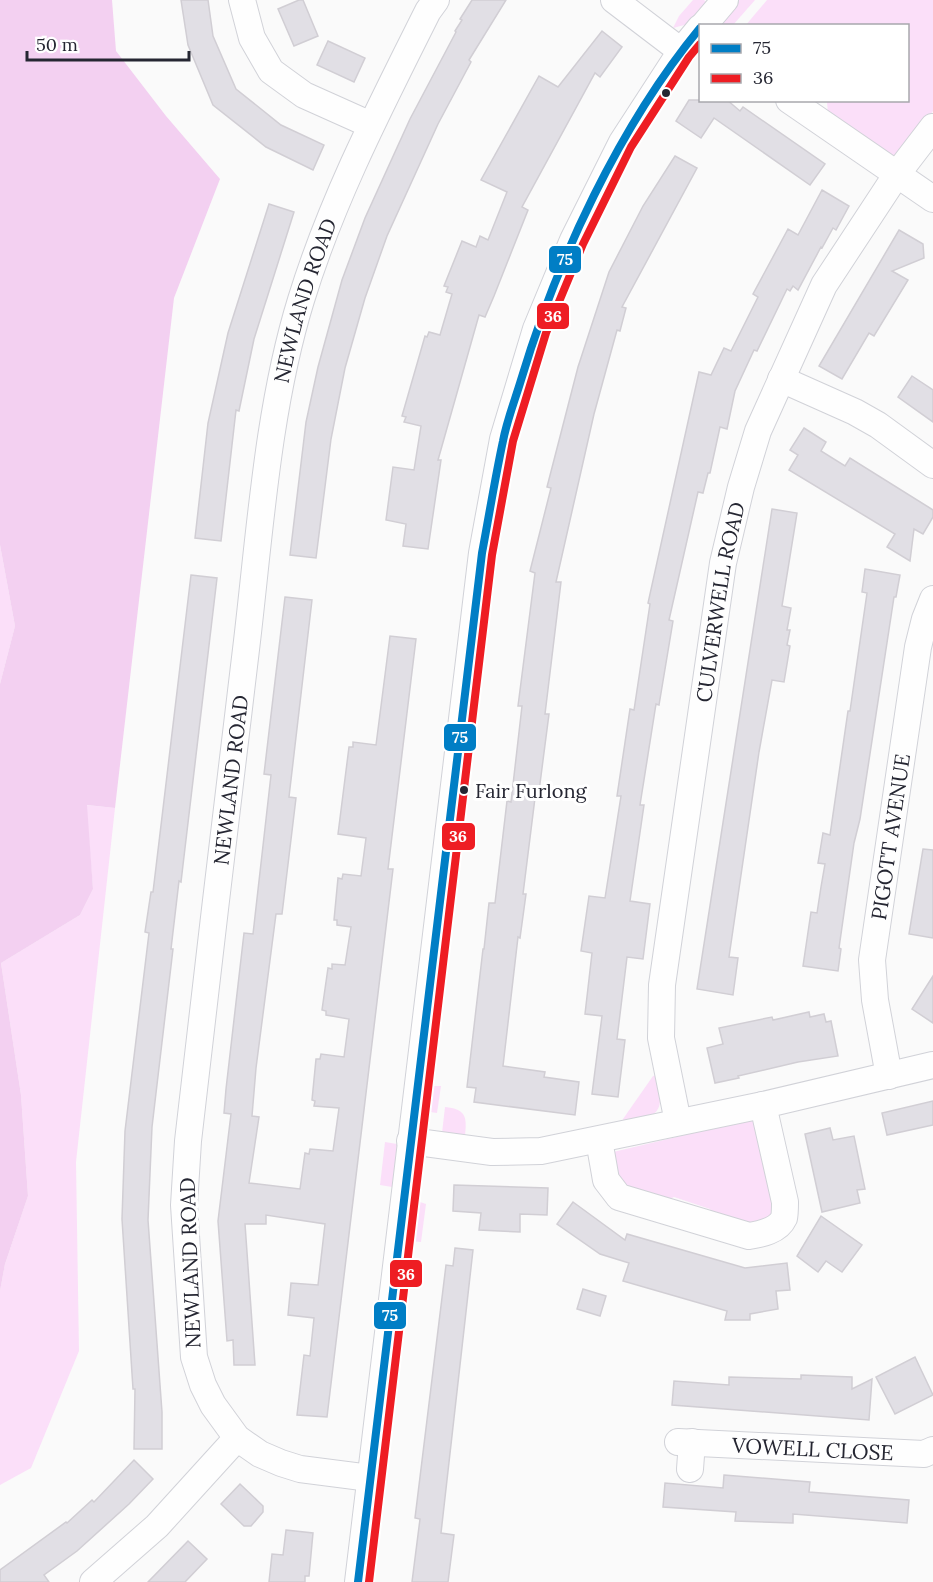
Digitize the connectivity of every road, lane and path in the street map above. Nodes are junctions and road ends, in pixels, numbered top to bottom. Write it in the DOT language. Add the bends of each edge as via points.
graph roads {
  1 [pos="242,0"];
  2 [pos="436,0"];
  3 [pos="614,0"];
  4 [pos="725,0"];
  5 [pos="705,24"];
  6 [pos="699,30"];
  7 [pos="681,51"];
  8 [pos="792,102"];
  9 [pos="371,125"];
  10 [pos="933,127"];
  11 [pos="897,174"];
  12 [pos="933,199"];
  13 [pos="781,379"];
  14 [pos="933,465"];
  15 [pos="933,599"];
  16 [pos="933,1065"];
  17 [pos="890,1076"];
  18 [pos="763,1105"];
  19 [pos="678,1122"];
  20 [pos="599,1140"];
  21 [pos="410,1141"];
  22 [pos="237,1438"];
  23 [pos="933,1450"];
  24 [pos="690,1469"];
  25 [pos="370,1478"];
  26 [pos="93,1582"];
  27 [pos="358,1582"];
  1 -- 9 [label="street" via="252,38 272,71 304,95"];
  2 -- 9 [label="street, NEWLAND ROAD"];
  3 -- 7 [label="street"];
  4 -- 5 [label="street"];
  6 -- 7 [label="street"];
  7 -- 21 [label="street" via="622,142 573,240 536,329 504,439 482,553"];
  8 -- 11 [label="street"];
  9 -- 22 [label="street, NEWLAND ROAD" via="323,236 301,302 281,386 255,570 188,1141 184,1205 194,1357 213,1406"];
  10 -- 11 [label="street, CULVERWELL ROAD"];
  11 -- 12 [label="street"];
  11 -- 13 [label="street, CULVERWELL ROAD" via="824,285"];
  13 -- 14 [label="street" via="863,416"];
  13 -- 19 [label="street, CULVERWELL ROAD" via="758,430 723,563 662,985 661,1038"];
  15 -- 17 [label="street, PIGOTT AVENUE" via="918,647 872,960 875,1000"];
  16 -- 17 [label="street"];
  17 -- 18 [label="street"];
  18 -- 19 [label="street"];
  18 -- 20 [label="street" via="785,1202 784,1218 774,1229 762,1234 748,1236 619,1197 606,1180"];
  19 -- 20 [label="street"];
  20 -- 21 [label="street" via="542,1151 492,1152"];
  21 -- 25 [label="street"];
  22 -- 25 [label="street, NEWLAND ROAD" via="281,1464"];
  22 -- 26 [label="street" via="157,1526"];
  23 -- 24 [label="street, VOWELL CLOSE" via="924,1454 685,1442"];
  25 -- 27 [label="street"];
}
